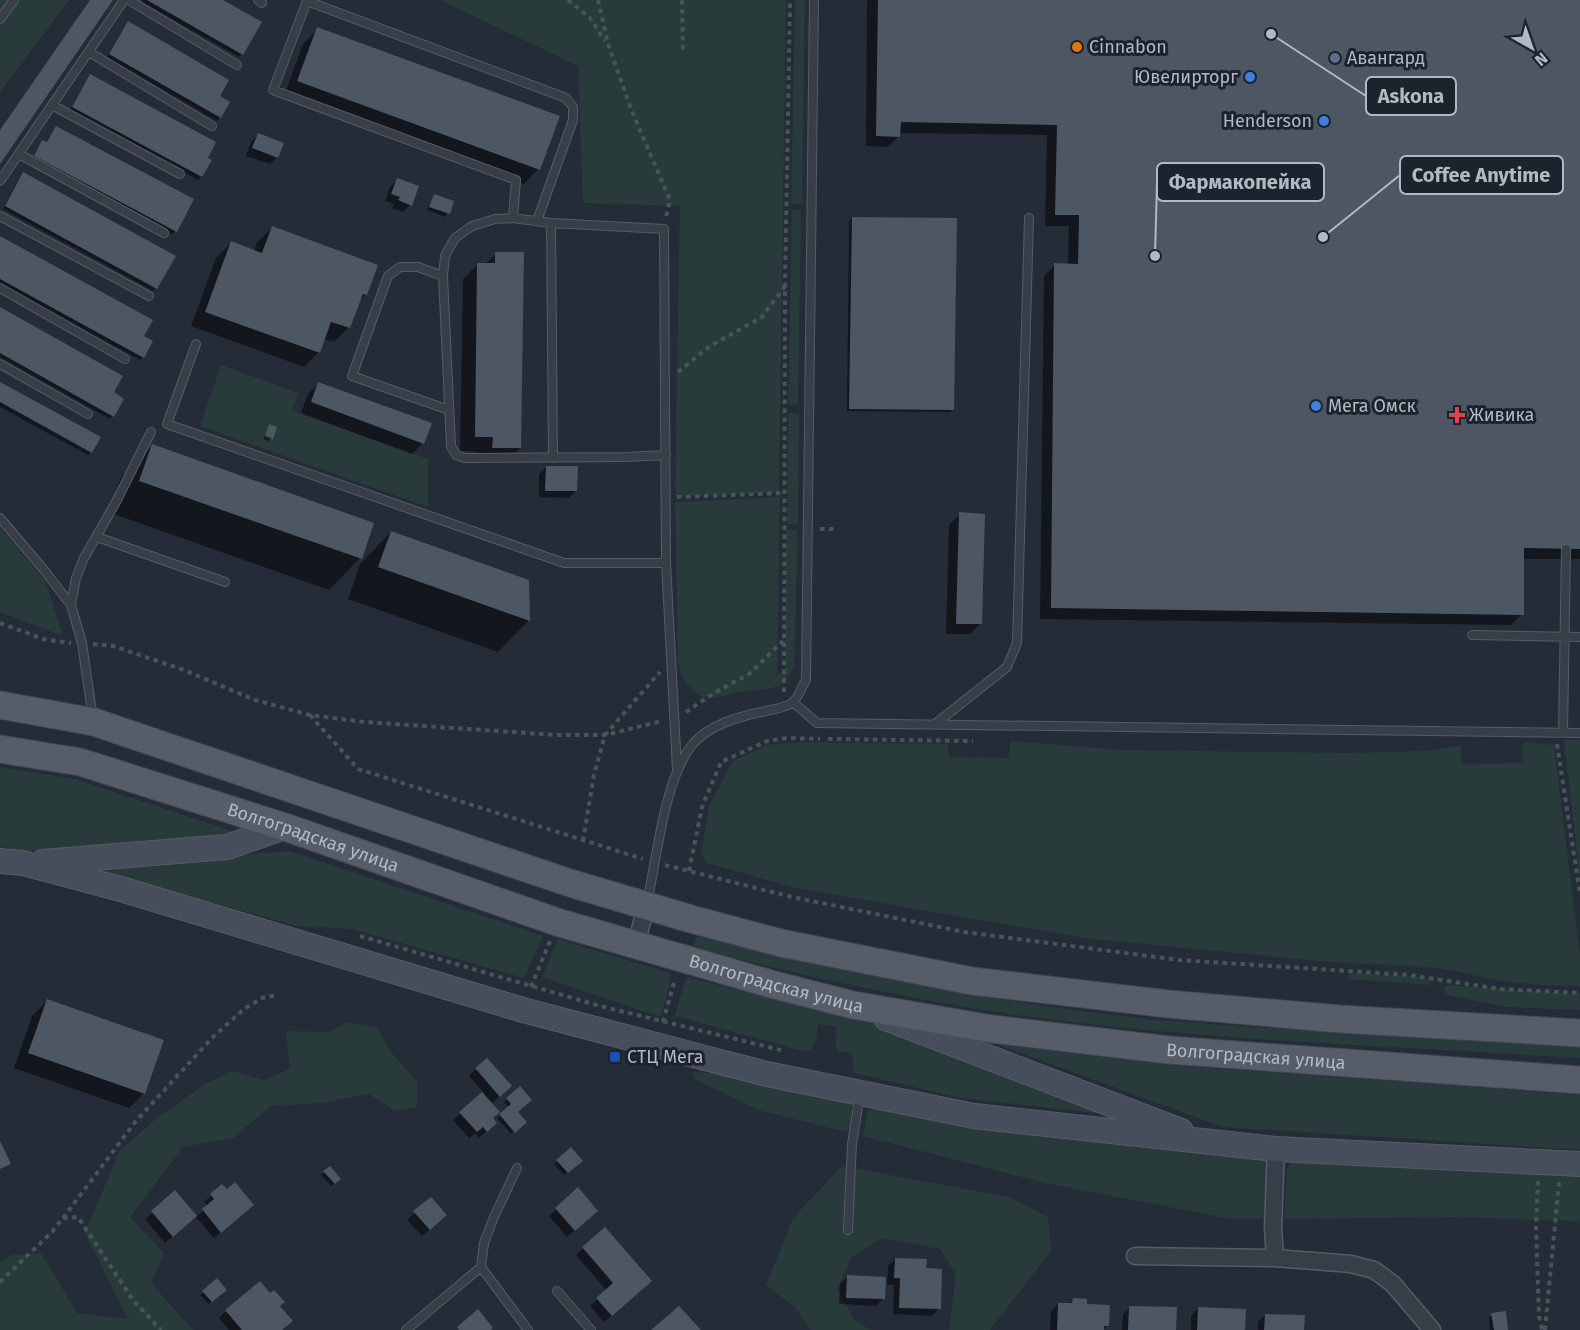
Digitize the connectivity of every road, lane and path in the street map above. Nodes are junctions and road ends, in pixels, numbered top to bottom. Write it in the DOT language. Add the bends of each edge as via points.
graph roads {
  1 [pos="14,0"];
  2 [pos="124,0"];
  3 [pos="129,0"];
  4 [pos="568,0"];
  5 [pos="598,0"];
  6 [pos="682,0"];
  7 [pos="790,0"];
  8 [pos="814,0"];
  9 [pos="0,19"];
  10 [pos="608,44"];
  11 [pos="89,52"];
  12 [pos="683,54"];
  13 [pos="237,65"];
  14 [pos="52,105"];
  15 [pos="212,126"];
  16 [pos="19,154"];
  17 [pos="180,174"];
  18 [pos="0,181"];
  19 [pos="0,216"];
  20 [pos="513,218"];
  21 [pos="1029,218"];
  22 [pos="537,221"];
  23 [pos="551,222"];
  24 [pos="664,229"];
  25 [pos="164,233"];
  26 [pos="443,276"];
  27 [pos="786,285"];
  28 [pos="0,288"];
  29 [pos="149,296"];
  30 [pos="195,344"];
  31 [pos="125,359"];
  32 [pos="0,364"];
  33 [pos="665,383"];
  34 [pos="449,410"];
  35 [pos="88,414"];
  36 [pos="151,432"];
  37 [pos="666,455"];
  38 [pos="553,458"];
  39 [pos="784,493"];
  40 [pos="666,497"];
  41 [pos="0,518"];
  42 [pos="97,537"];
  43 [pos="1566,549"];
  44 [pos="666,563"];
  45 [pos="225,582"];
  46 [pos="70,605"];
  47 [pos="0,623"];
  48 [pos="1472,635"];
  49 [pos="1565,637"];
  50 [pos="1580,637"];
  51 [pos="783,641"];
  52 [pos="82,643"];
  53 [pos="671,659"];
  54 [pos="794,703"];
  55 [pos="0,705"];
  56 [pos="784,707"];
  57 [pos="310,715"];
  58 [pos="675,718"];
  59 [pos="93,722"];
  60 [pos="934,725"];
  61 [pos="1563,732"];
  62 [pos="1580,733"];
  63 [pos="605,735"];
  64 [pos="973,741"];
  65 [pos="0,749"];
  66 [pos="677,770"];
  67 [pos="285,827"];
  68 [pos="583,841"];
  69 [pos="11,862"];
  70 [pos="656,863"];
  71 [pos="689,871"];
  72 [pos="1580,894"];
  73 [pos="646,906"];
  74 [pos="360,936"];
  75 [pos="550,941"];
  76 [pos="636,945"];
  77 [pos="675,977"];
  78 [pos="531,986"];
  79 [pos="529,992"];
  80 [pos="1580,993"];
  81 [pos="278,995"];
  82 [pos="853,1005"];
  83 [pos="663,1022"];
  84 [pos="1580,1033"];
  85 [pos="785,1052"];
  86 [pos="1580,1080"];
  87 [pos="860,1094"];
  88 [pos="1214,1143"];
  89 [pos="1276,1149"];
  90 [pos="1560,1163"];
  91 [pos="517,1168"];
  92 [pos="63,1218"];
  93 [pos="848,1230"];
  94 [pos="1135,1256"];
  95 [pos="1275,1258"];
  96 [pos="481,1267"];
  97 [pos="0,1282"];
  98 [pos="556,1291"];
  99 [pos="161,1330"];
  100 [pos="406,1330"];
  101 [pos="528,1330"];
  102 [pos="591,1330"];
  103 [pos="1432,1330"];
  104 [pos="1544,1330"];
  1 -- 9 [label="lane"];
  2 -- 11 [label="lane"];
  3 -- 13 [label="lane"];
  4 -- 10 [label="path" via="590,18"];
  5 -- 10 [label="path"];
  6 -- 12 [label="path"];
  7 -- 27 [label="path"];
  8 -- 54 [label="lane" via="806,680"];
  10 -- 24 [label="path" via="670,200"];
  11 -- 14 [label="lane"];
  11 -- 15 [label="lane"];
  14 -- 16 [label="lane"];
  14 -- 17 [label="lane"];
  16 -- 18 [label="lane"];
  16 -- 25 [label="lane"];
  19 -- 29 [label="lane"];
  20 -- 22 [label="lane"];
  20 -- 22 [label="lane" via="516,180 273,90 307,1 566,98 573,107 573,120"];
  20 -- 26 [label="lane" via="472,226 455,238 445,256"];
  21 -- 60 [label="lane" via="1017,643 1007,667"];
  22 -- 23 [label="lane"];
  23 -- 24 [label="lane"];
  23 -- 38 [label="lane"];
  24 -- 33 [label="lane"];
  26 -- 34 [label="lane"];
  26 -- 34 [label="lane" via="418,267 400,267 388,276 352,376"];
  27 -- 33 [label="path" via="761,318 710,346"];
  27 -- 39 [label="path"];
  28 -- 31 [label="lane"];
  30 -- 44 [label="lane" via="167,424 564,563"];
  32 -- 35 [label="lane"];
  33 -- 37 [label="lane"];
  34 -- 38 [label="lane" via="451,446 456,454 465,458"];
  36 -- 42 [label="lane"];
  37 -- 38 [label="lane"];
  37 -- 40 [label="lane"];
  39 -- 40 [label="path"];
  39 -- 51 [label="path"];
  40 -- 44 [label="lane"];
  41 -- 46 [label="lane"];
  42 -- 45 [label="lane"];
  42 -- 46 [label="lane" via="76,578"];
  43 -- 49 [label="lane"];
  44 -- 53 [label="lane"];
  46 -- 52 [label="lane"];
  47 -- 52 [label="path" via="43,639"];
  48 -- 49 [label="lane"];
  49 -- 50 [label="lane"];
  49 -- 61 [label="lane"];
  51 -- 56 [label="path"];
  51 -- 58 [label="path" via="749,674"];
  52 -- 57 [label="path" via="113,646 255,700"];
  52 -- 59 [label="lane"];
  53 -- 58 [label="lane"];
  53 -- 63 [label="path"];
  54 -- 56 [label="lane"];
  54 -- 60 [label="lane" via="817,723"];
  55 -- 59 [label="main road"];
  56 -- 66 [label="lane" via="715,726 693,744"];
  57 -- 63 [label="path" via="375,723"];
  57 -- 68 [label="path" via="358,769"];
  58 -- 63 [label="path"];
  58 -- 66 [label="lane"];
  59 -- 73 [label="main road"];
  60 -- 61 [label="lane"];
  61 -- 62 [label="lane"];
  61 -- 72 [label="path" via="1557,743"];
  63 -- 68 [label="path"];
  64 -- 71 [label="path" via="788,738 757,745 721,762 702,807"];
  65 -- 67 [label="main road, Волгоградская улица" via="80,762"];
  66 -- 70 [label="lane"];
  67 -- 69 [label="main road" via="227,847"];
  67 -- 76 [label="main road, Волгоградская улица" via="511,908"];
  68 -- 70 [label="path"];
  69 -- 87 [label="main road" via="124,890 523,1010 767,1074"];
  70 -- 71 [label="path"];
  70 -- 73 [label="lane"];
  71 -- 80 [label="path" via="792,897 964,932 1179,960 1409,975 1500,989"];
  73 -- 76 [label="street"];
  73 -- 84 [label="main road" via="781,943 972,981 1340,1019"];
  74 -- 78 [label="path"];
  75 -- 78 [label="path"];
  76 -- 82 [label="main road, Волгоградская улица"];
  77 -- 83 [label="path"];
  78 -- 79 [label="path"];
  78 -- 83 [label="path"];
  81 -- 92 [label="path" via="262,998 244,1009 212,1038 136,1121"];
  82 -- 86 [label="main road, Волгоградская улица" via="992,1029 1169,1050"];
  82 -- 88 [label="main road"];
  83 -- 85 [label="path"];
  87 -- 88 [label="main road" via="974,1116"];
  87 -- 93 [label="lane" via="852,1144"];
  88 -- 89 [label="main road"];
  89 -- 90 [label="main road"];
  89 -- 95 [label="street"];
  90 -- 104 [label="path"];
  90 -- 104 [label="path" via="1536,1227 1539,1316"];
  91 -- 96 [label="lane" via="487,1234"];
  92 -- 97 [label="path"];
  92 -- 99 [label="path" via="78,1217 133,1300"];
  94 -- 95 [label="street"];
  95 -- 103 [label="street" via="1351,1264 1374,1270 1393,1284"];
  96 -- 100 [label="lane"];
  96 -- 101 [label="lane"];
  98 -- 102 [label="lane"];
}
